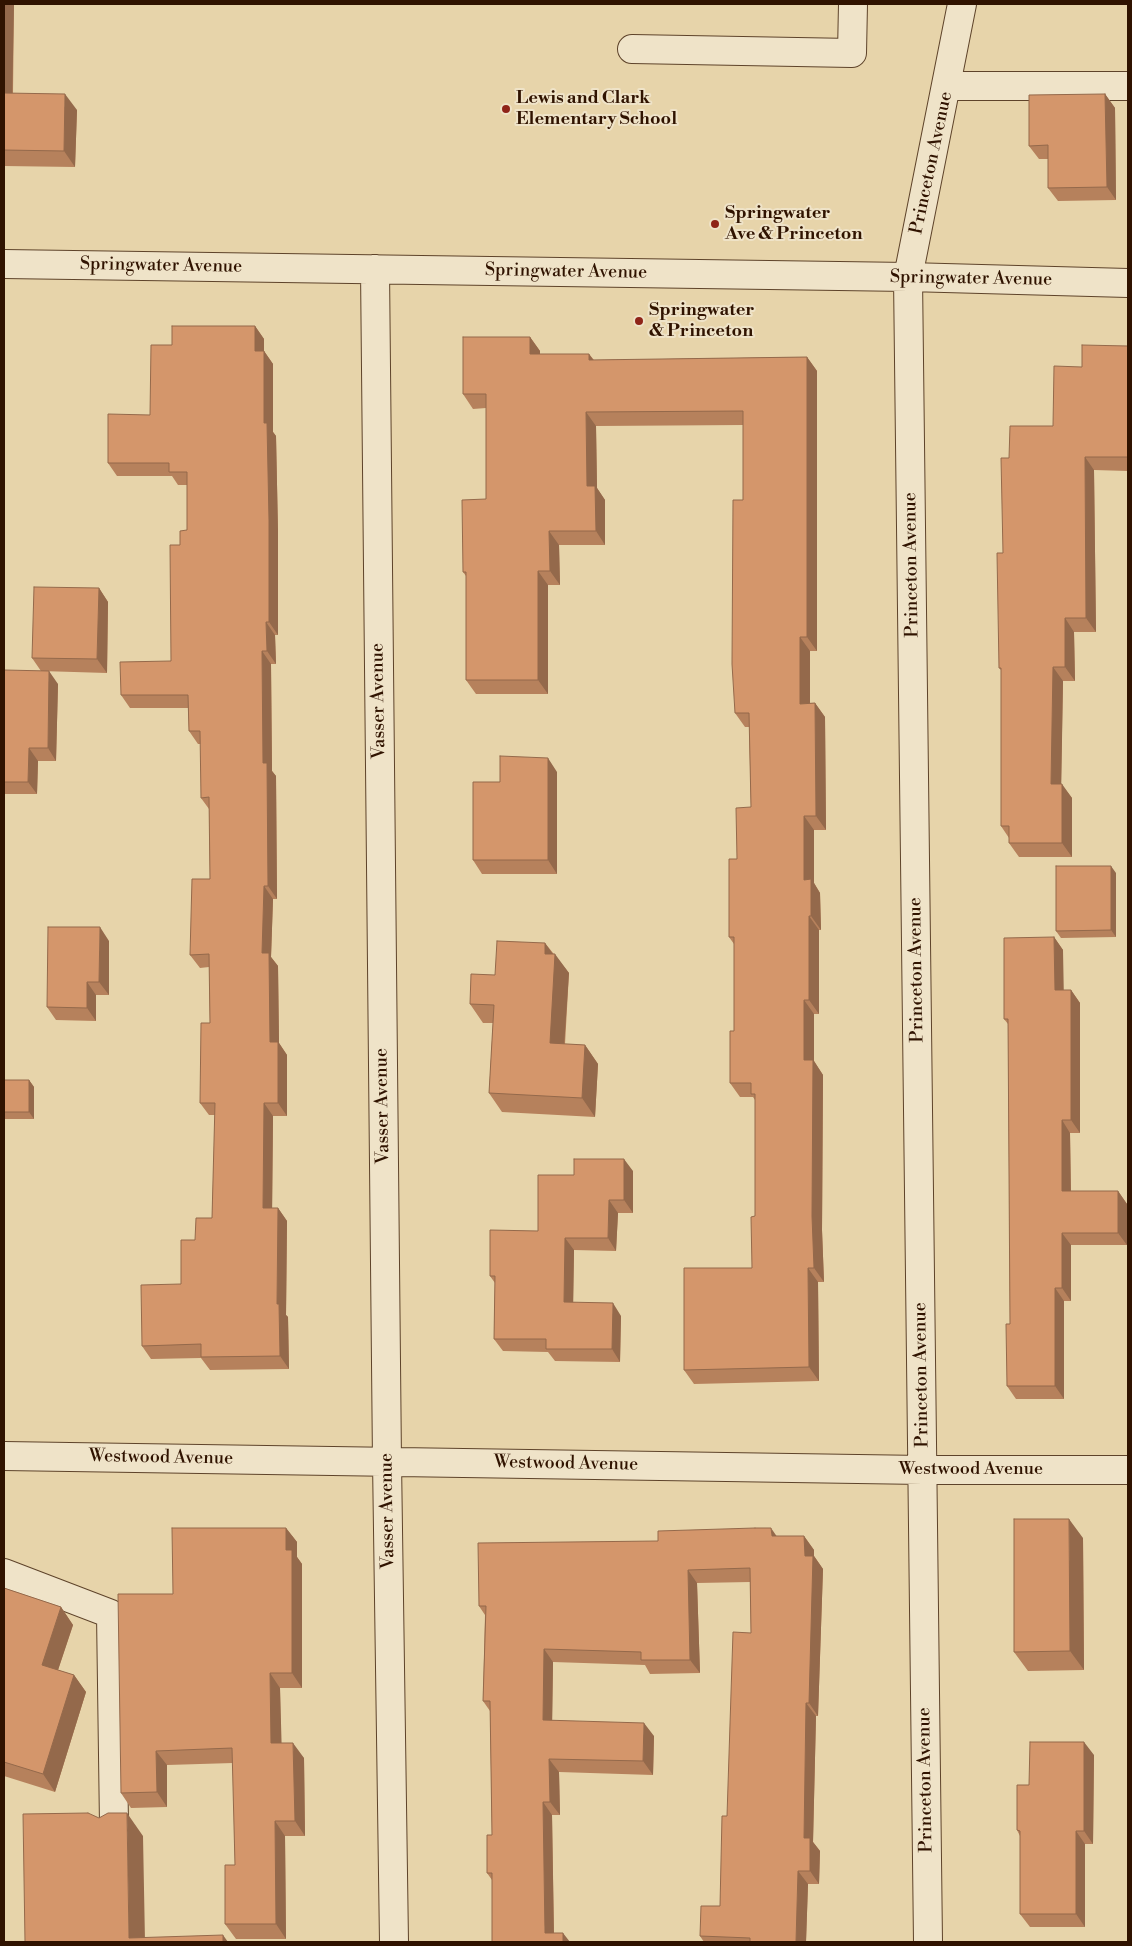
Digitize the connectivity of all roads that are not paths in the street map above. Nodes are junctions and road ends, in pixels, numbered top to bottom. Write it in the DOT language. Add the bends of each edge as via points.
graph roads {
  1 [pos="853,4"];
  2 [pos="962,4"];
  3 [pos="632,49"];
  4 [pos="947,86"];
  5 [pos="1128,86"];
  6 [pos="4,264"];
  7 [pos="374,269"];
  8 [pos="908,277"];
  9 [pos="1128,283"];
  10 [pos="4,1456"];
  11 [pos="387,1461"];
  12 [pos="923,1470"];
  13 [pos="1128,1470"];
  14 [pos="4,1573"];
  15 [pos="114,1825"];
  16 [pos="394,1942"];
  17 [pos="928,1942"];
  1 -- 3 [label="street" via="852,53"];
  2 -- 4 [label="street, Princeton Avenue"];
  4 -- 5 [label="street"];
  4 -- 8 [label="street, Princeton Avenue"];
  6 -- 7 [label="street, Springwater Avenue"];
  7 -- 8 [label="street, Springwater Avenue"];
  7 -- 11 [label="street, Vasser Avenue"];
  8 -- 9 [label="street, Springwater Avenue"];
  8 -- 12 [label="street, Princeton Avenue"];
  10 -- 11 [label="street, Westwood Avenue"];
  11 -- 12 [label="street, Westwood Avenue"];
  11 -- 16 [label="street, Vasser Avenue"];
  12 -- 13 [label="street, Westwood Avenue"];
  12 -- 17 [label="street, Princeton Avenue"];
  14 -- 15 [label="street" via="111,1614"];
}
